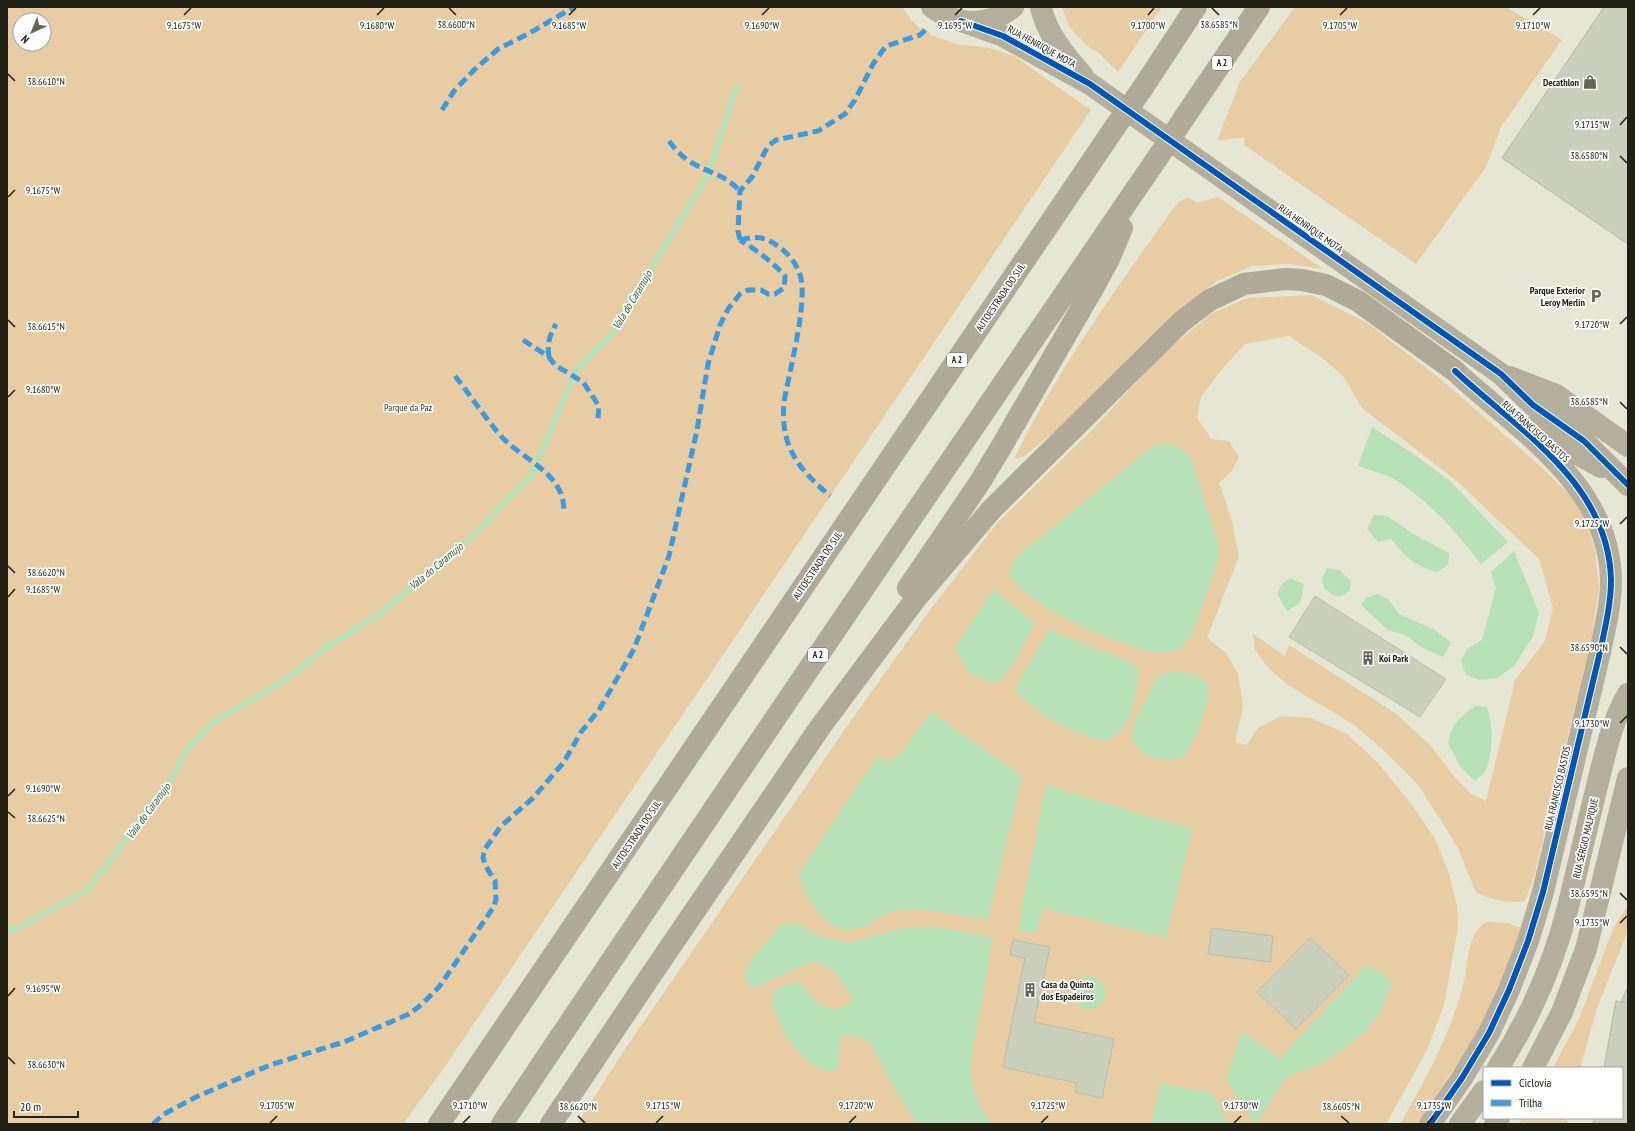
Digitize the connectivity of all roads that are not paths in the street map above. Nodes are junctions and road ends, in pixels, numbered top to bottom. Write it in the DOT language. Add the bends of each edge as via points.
graph roads {
  1 [pos="932,7"];
  2 [pos="1013,7"];
  3 [pos="1041,7"];
  4 [pos="1196,7"];
  5 [pos="1259,7"];
  6 [pos="961,21"];
  7 [pos="1090,84"];
  8 [pos="1138,188"];
  9 [pos="1455,371"];
  10 [pos="1501,374"];
  11 [pos="1628,446"];
  12 [pos="1624,481"];
  13 [pos="1628,694"];
  14 [pos="821,726"];
  15 [pos="1628,778"];
  16 [pos="1499,1067"];
  17 [pos="1534,1067"];
  18 [pos="1483,1092"];
  19 [pos="439,1124"];
  20 [pos="502,1124"];
  21 [pos="552,1124"];
  22 [pos="1430,1124"];
  23 [pos="1460,1124"];
  1 -- 6 [label="street, RUA HENRIQUE MOTA" via="950,18"];
  2 -- 6 [label="street" via="996,18"];
  3 -- 7 [label="street, RUA HENRIQUE MOTA" via="1042,16 1056,41"];
  4 -- 19 [label="highway, AUTOESTRADA DO SUL / A 2, bridge"];
  5 -- 8 [label="highway, A 2, bridge"];
  6 -- 7 [label="street, RUA HENRIQUE MOTA" via="1003,36"];
  7 -- 10 [label="street, RUA HENRIQUE MOTA"];
  8 -- 14 [label="highway" via="1105,265 1000,449 898,602"];
  8 -- 20 [label="highway, A 2" via="814,660"];
  9 -- 12 [label="street" via="1488,391 1572,451"];
  9 -- 14 [label="highway" via="1358,301 1326,285 1285,279 1244,284 1226,291 1181,322 992,510 917,597"];
  9 -- 22 [label="street, RUA FRANCISCO BASTOS" via="1548,452 1576,483 1590,504 1602,532 1611,580 1608,615 1600,652 1536,918 1512,984 1489,1034"];
  10 -- 11 [label="street, RUA HENRIQUE MOTA" via="1556,395"];
  10 -- 12 [label="street, RUA HENRIQUE MOTA" via="1533,405 1584,441"];
  13 -- 16 [label="street, RUA SÉRGIO MALPIQUE" via="1616,718 1606,748 1568,908 1554,953 1537,996"];
  14 -- 21 [label="highway"];
  15 -- 17 [label="street" via="1586,948 1562,1012"];
  18 -- 23 [label="street"];
}
